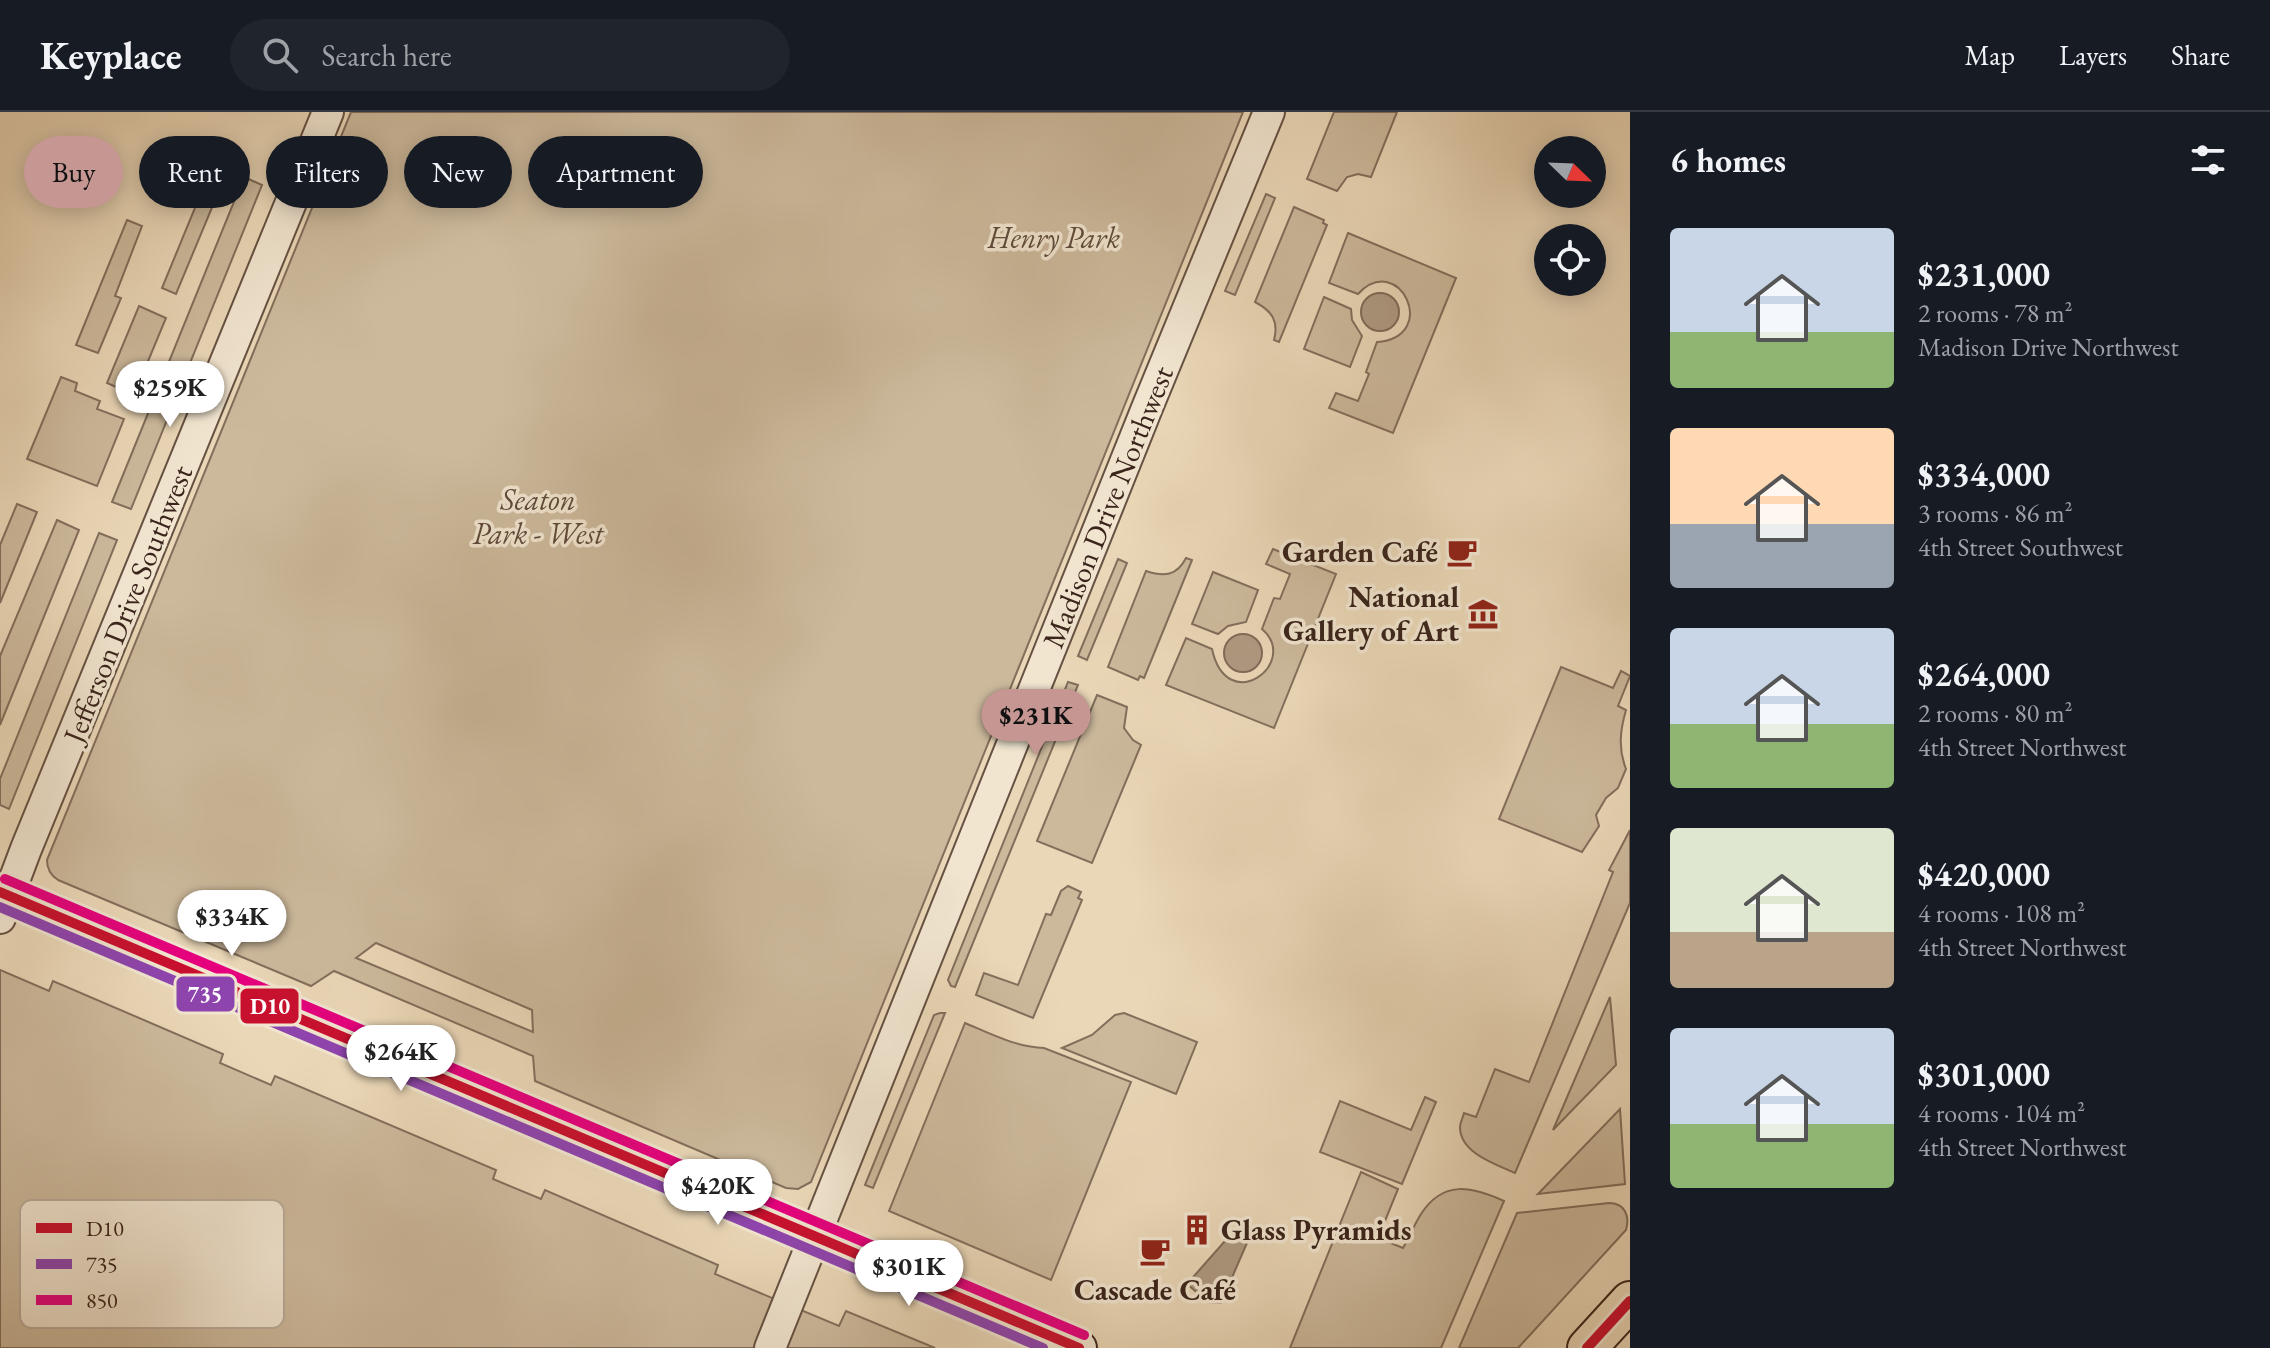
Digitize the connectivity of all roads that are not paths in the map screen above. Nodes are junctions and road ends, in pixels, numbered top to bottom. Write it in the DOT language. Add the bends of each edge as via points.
graph roads {
  1 [pos="328,112"];
  2 [pos="1269,112"];
  3 [pos="3,902"];
  4 [pos="814,1236"];
  5 [pos="1630,1301"];
  6 [pos="770,1348"];
  7 [pos="1079,1348"];
  8 [pos="1587,1348"];
  1 -- 3 [label="street, Jefferson Drive Southwest"];
  2 -- 4 [label="street, Madison Drive Northwest"];
  3 -- 4 [label="main road" via="274,1008"];
  4 -- 6 [label="street, Madison Drive Northwest"];
  4 -- 7 [label="main road"];
  5 -- 8 [label="main road"];
}
